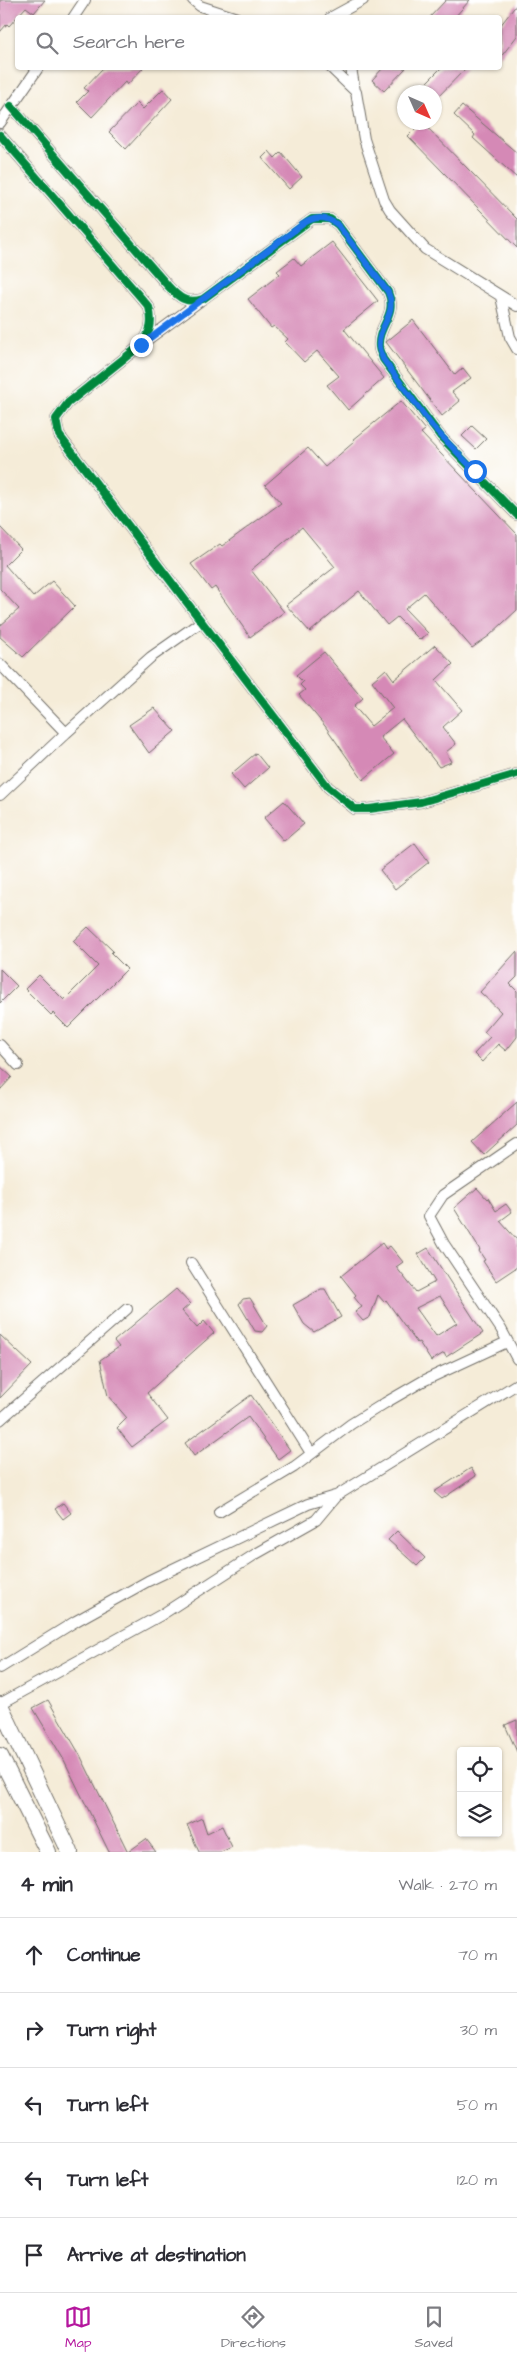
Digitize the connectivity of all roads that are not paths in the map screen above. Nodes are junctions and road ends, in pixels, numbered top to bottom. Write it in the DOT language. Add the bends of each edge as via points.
graph roads {
  1 [pos="85,0"];
  2 [pos="193,0"];
  3 [pos="341,0"];
  4 [pos="363,0"];
  5 [pos="343,14"];
  6 [pos="75,15"];
  7 [pos="228,15"];
  8 [pos="37,70"];
  9 [pos="333,70"];
  10 [pos="351,70"];
  11 [pos="356,92"];
  12 [pos="11,106"];
  13 [pos="0,123"];
  14 [pos="0,135"];
  15 [pos="501,297"];
  16 [pos="203,299"];
  17 [pos="517,306"];
  18 [pos="141,345"];
  19 [pos="517,349"];
  20 [pos="517,516"];
  21 [pos="201,622"];
  22 [pos="0,664"];
  23 [pos="66,733"];
  24 [pos="517,774"];
  25 [pos="0,795"];
  26 [pos="0,1045"];
  27 [pos="18,1065"];
  28 [pos="517,1144"];
  29 [pos="191,1263"];
  30 [pos="127,1309"];
  31 [pos="507,1342"];
  32 [pos="517,1359"];
  33 [pos="517,1384"];
  34 [pos="0,1420"];
  35 [pos="311,1453"];
  36 [pos="336,1496"];
  37 [pos="220,1512"];
  38 [pos="0,1668"];
  39 [pos="0,1705"];
  40 [pos="0,1756"];
  41 [pos="48,1852"];
  42 [pos="70,1852"];
  1 -- 6 [label="street"];
  2 -- 7 [label="street" via="200,6"];
  3 -- 5 [label="street"];
  4 -- 5 [label="street"];
  8 -- 12 [label="street"];
  9 -- 11 [label="street"];
  10 -- 11 [label="street"];
  11 -- 15 [label="street" via="364,138 390,210 426,249"];
  12 -- 13 [label="street"];
  12 -- 16 [label="street" via="180,298 191,302"];
  14 -- 18 [label="street" via="149,307 152,319 150,332"];
  15 -- 17 [label="street"];
  15 -- 19 [label="street" via="510,337"];
  16 -- 18 [label="street"];
  16 -- 20 [label="street" via="303,224 312,219 330,219 338,225 388,292 391,310 379,347 383,359 441,437"];
  18 -- 21 [label="street" via="68,403 56,420 59,435"];
  21 -- 23 [label="street" via="151,657"];
  21 -- 24 [label="street" via="328,787 356,809 421,802"];
  22 -- 23 [label="street"];
  23 -- 25 [label="street"];
  26 -- 27 [label="street"];
  28 -- 31 [label="street" via="443,1195 429,1216"];
  29 -- 35 [label="street"];
  30 -- 34 [label="street"];
  31 -- 32 [label="street"];
  31 -- 35 [label="street" via="423,1381 351,1424"];
  33 -- 36 [label="street"];
  35 -- 37 [label="street"];
  36 -- 38 [label="street" via="308,1504 148,1582"];
  36 -- 39 [label="street" via="316,1520 254,1555 161,1615"];
  39 -- 42 [label="main road"];
  40 -- 41 [label="main road"];
}
